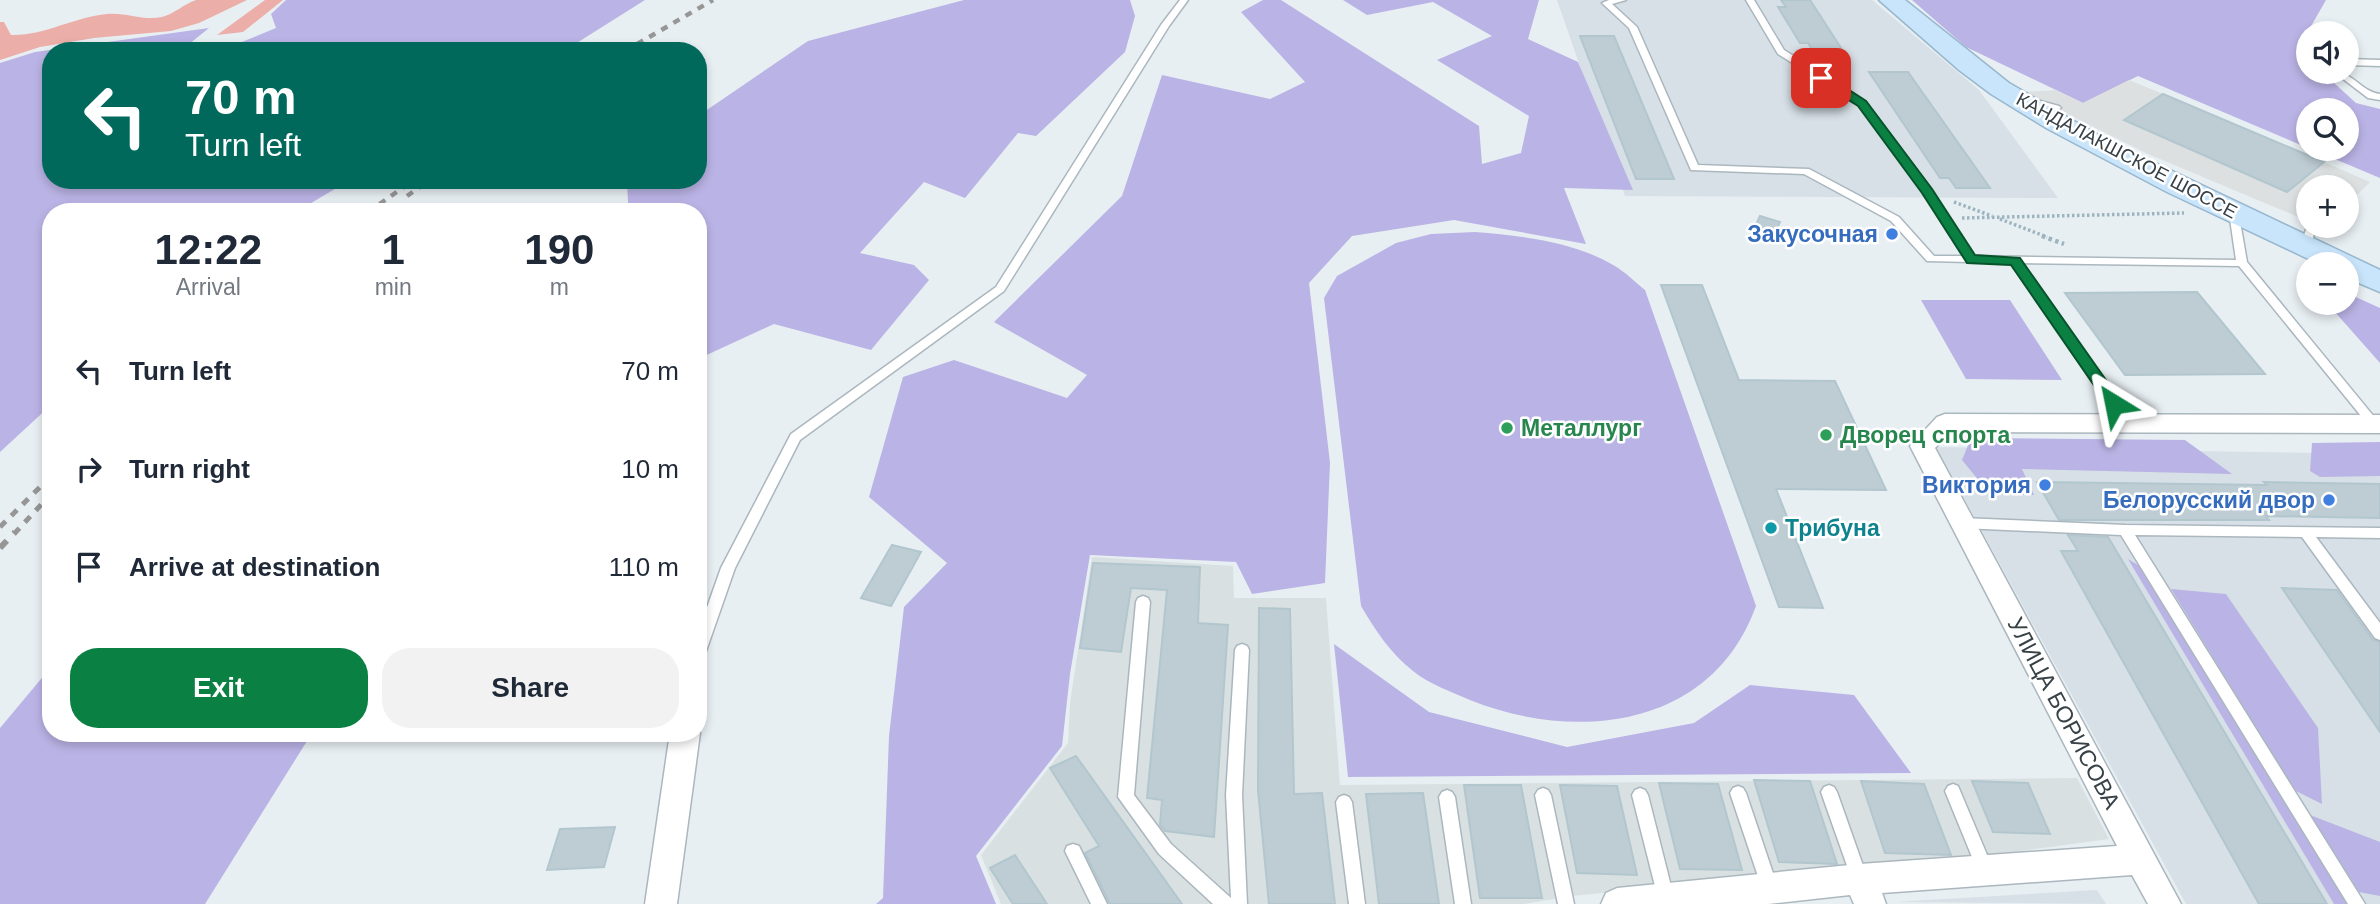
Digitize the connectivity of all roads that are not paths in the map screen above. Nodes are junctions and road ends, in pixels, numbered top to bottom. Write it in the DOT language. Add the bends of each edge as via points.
graph roads {
  1 [pos="1184,0"];
  2 [pos="1622,0"];
  3 [pos="1750,0"];
  4 [pos="1891,0"];
  5 [pos="2359,62"];
  6 [pos="2380,63"];
  7 [pos="2354,84"];
  8 [pos="2380,97"];
  9 [pos="2015,98"];
  10 [pos="2056,108"];
  11 [pos="2234,212"];
  12 [pos="2296,232"];
  13 [pos="2311,238"];
  14 [pos="2328,252"];
  15 [pos="1971,260"];
  16 [pos="2015,261"];
  17 [pos="2242,263"];
  18 [pos="2359,272"];
  19 [pos="2380,282"];
  20 [pos="2128,424"];
  21 [pos="2377,424"];
  22 [pos="1962,523"];
  23 [pos="2125,530"];
  24 [pos="2305,532"];
  25 [pos="2380,533"];
  26 [pos="1143,602"];
  27 [pos="707,627"];
  28 [pos="2380,634"];
  29 [pos="1242,650"];
  30 [pos="684,742"];
  31 [pos="1953,791"];
  32 [pos="1829,792"];
  33 [pos="1738,793"];
  34 [pos="1544,795"];
  35 [pos="1640,795"];
  36 [pos="1447,797"];
  37 [pos="1344,802"];
  38 [pos="1073,851"];
  39 [pos="2142,859"];
  40 [pos="1985,869"];
  41 [pos="1770,888"];
  42 [pos="1865,892"];
  43 [pos="1666,898"];
  44 [pos="661,904"];
  45 [pos="1099,904"];
  46 [pos="1225,904"];
  47 [pos="1239,904"];
  48 [pos="1357,904"];
  49 [pos="1463,904"];
  50 [pos="1566,904"];
  51 [pos="1616,904"];
  52 [pos="2165,904"];
  53 [pos="2357,904"];
  1 -- 27 [label="lane" via="1000,289 795,437 727,568"];
  2 -- 15 [label="lane" via="1606,4 1633,27 1694,167 1806,171 1895,219 1931,259"];
  3 -- 15 [label="lane" via="1781,52 1862,103"];
  4 -- 9 [label="main road, КАНДАЛАКШСКОЕ ШОССЕ"];
  5 -- 6 [label="lane"];
  7 -- 8 [label="lane"];
  9 -- 10 [label="lane"];
  9 -- 11 [label="main road, КАНДАЛАКШСКОЕ ШОССЕ"];
  11 -- 12 [label="main road, КАНДАЛАКШСКОЕ ШОССЕ"];
  11 -- 17 [label="lane"];
  13 -- 14 [label="main road, КАНДАЛАКШСКОЕ ШОССЕ"];
  15 -- 16 [label="lane"];
  16 -- 17 [label="lane"];
  16 -- 20 [label="lane"];
  17 -- 21 [label="lane"];
  18 -- 19 [label="main road, КАНДАЛАКШСКОЕ ШОССЕ"];
  20 -- 21 [label="street"];
  20 -- 22 [label="street, УЛИЦА БОРИСОВА" via="1945,423 1922,446"];
  22 -- 23 [label="lane"];
  22 -- 39 [label="street, УЛИЦА БОРИСОВА"];
  23 -- 24 [label="lane"];
  23 -- 53 [label="lane"];
  24 -- 25 [label="lane"];
  24 -- 28 [label="lane"];
  26 -- 46 [label="lane" via="1126,796 1166,849"];
  29 -- 47 [label="lane" via="1234,795"];
  30 -- 44 [label="street"];
  31 -- 40 [label="lane"];
  32 -- 42 [label="lane"];
  33 -- 41 [label="lane"];
  34 -- 50 [label="lane"];
  35 -- 43 [label="lane"];
  36 -- 49 [label="lane"];
  37 -- 48 [label="lane"];
  38 -- 45 [label="lane"];
  39 -- 40 [label="street"];
  39 -- 52 [label="street, УЛИЦА БОРИСОВА"];
  40 -- 42 [label="street"];
  41 -- 42 [label="street"];
  41 -- 43 [label="street"];
  43 -- 51 [label="street"];
}
